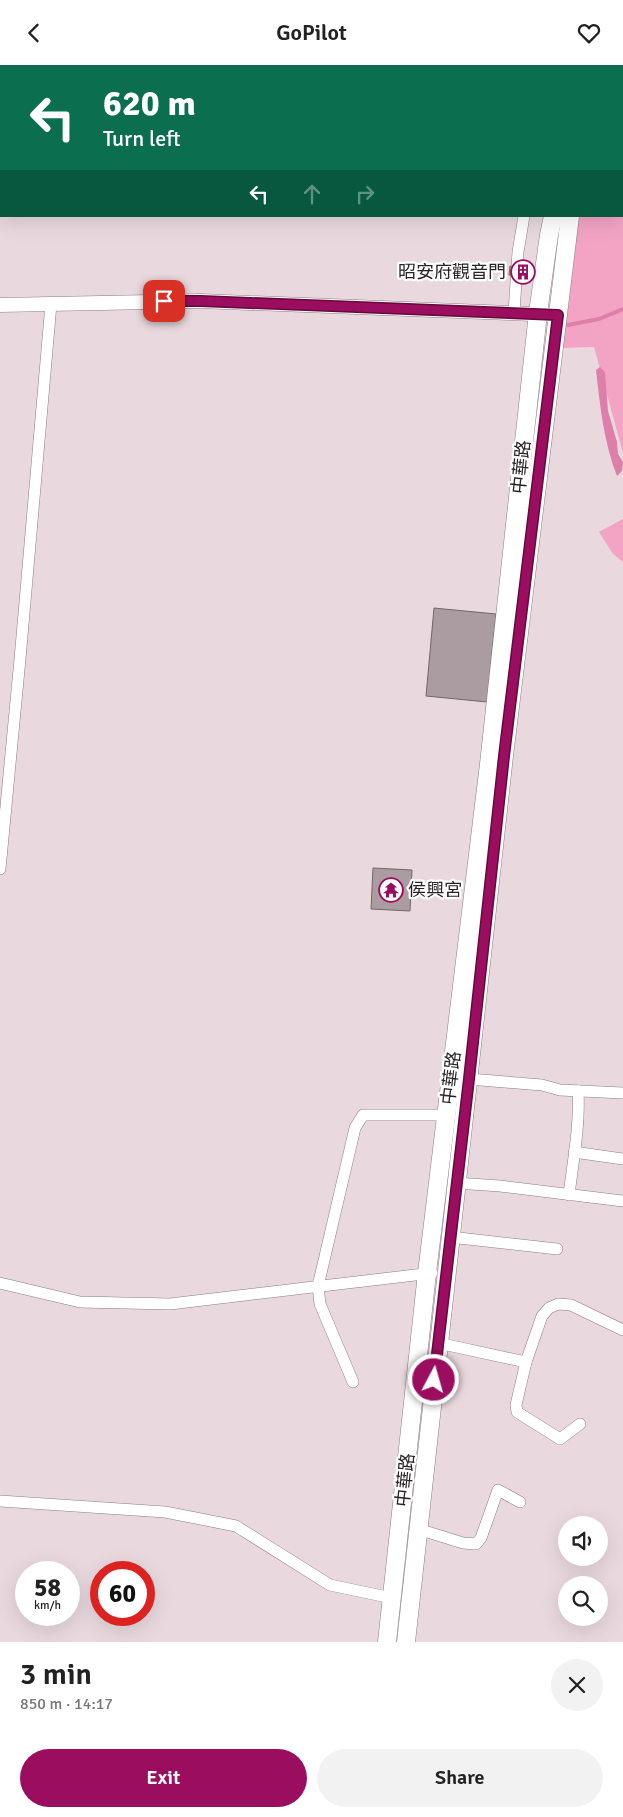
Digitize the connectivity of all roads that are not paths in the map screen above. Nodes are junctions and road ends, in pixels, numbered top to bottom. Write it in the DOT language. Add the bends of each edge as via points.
graph roads {
  1 [pos="524,217"];
  2 [pos="552,217"];
  3 [pos="570,217"];
  4 [pos="51,304"];
  5 [pos="0,305"];
  6 [pos="514,312"];
  7 [pos="538,313"];
  8 [pos="558,315"];
  9 [pos="0,869"];
  10 [pos="469,1079"];
  11 [pos="578,1091"];
  12 [pos="623,1093"];
  13 [pos="446,1115"];
  14 [pos="574,1152"];
  15 [pos="623,1159"];
  16 [pos="456,1183"];
  17 [pos="569,1195"];
  18 [pos="623,1201"];
  19 [pos="450,1237"];
  20 [pos="557,1249"];
  21 [pos="446,1271"];
  22 [pos="427,1273"];
  23 [pos="0,1283"];
  24 [pos="318,1286"];
  25 [pos="623,1330"];
  26 [pos="438,1343"];
  27 [pos="526,1362"];
  28 [pos="353,1382"];
  29 [pos="580,1423"];
  30 [pos="0,1501"];
  31 [pos="520,1502"];
  32 [pos="418,1529"];
  33 [pos="392,1597"];
  34 [pos="387,1642"];
  35 [pos="406,1642"];
  1 -- 6 [label="street"];
  2 -- 7 [label="main road, 中華路"];
  3 -- 8 [label="main road, 中華路"];
  4 -- 5 [label="street"];
  4 -- 6 [label="street" via="201,301"];
  4 -- 9 [label="street"];
  6 -- 7 [label="street"];
  7 -- 8 [label="street"];
  7 -- 13 [label="main road, 中華路" via="489,764"];
  8 -- 10 [label="main road, 中華路" via="504,756"];
  10 -- 11 [label="street"];
  10 -- 16 [label="main road, 中華路"];
  11 -- 12 [label="street"];
  11 -- 14 [label="street"];
  13 -- 22 [label="main road, 中華路"];
  13 -- 24 [label="street" via="363,1115 356,1128"];
  14 -- 15 [label="street"];
  14 -- 17 [label="street"];
  16 -- 17 [label="street"];
  16 -- 19 [label="main road, 中華路"];
  17 -- 18 [label="street"];
  19 -- 20 [label="street"];
  19 -- 21 [label="main road, 中華路"];
  21 -- 22 [label="street"];
  21 -- 26 [label="main road, 中華路"];
  22 -- 24 [label="street"];
  22 -- 33 [label="main road, 中華路"];
  23 -- 24 [label="street" via="80,1302 170,1304"];
  24 -- 28 [label="street" via="320,1304"];
  25 -- 27 [label="street" via="571,1305 558,1304 548,1308 542,1316"];
  26 -- 27 [label="street"];
  26 -- 32 [label="main road, 中華路"];
  27 -- 29 [label="street" via="516,1412 560,1439"];
  30 -- 33 [label="street" via="165,1512 236,1526 330,1585"];
  31 -- 32 [label="street" via="498,1490 476,1544"];
  32 -- 35 [label="main road, 中華路"];
  33 -- 34 [label="main road, 中華路"];
}
